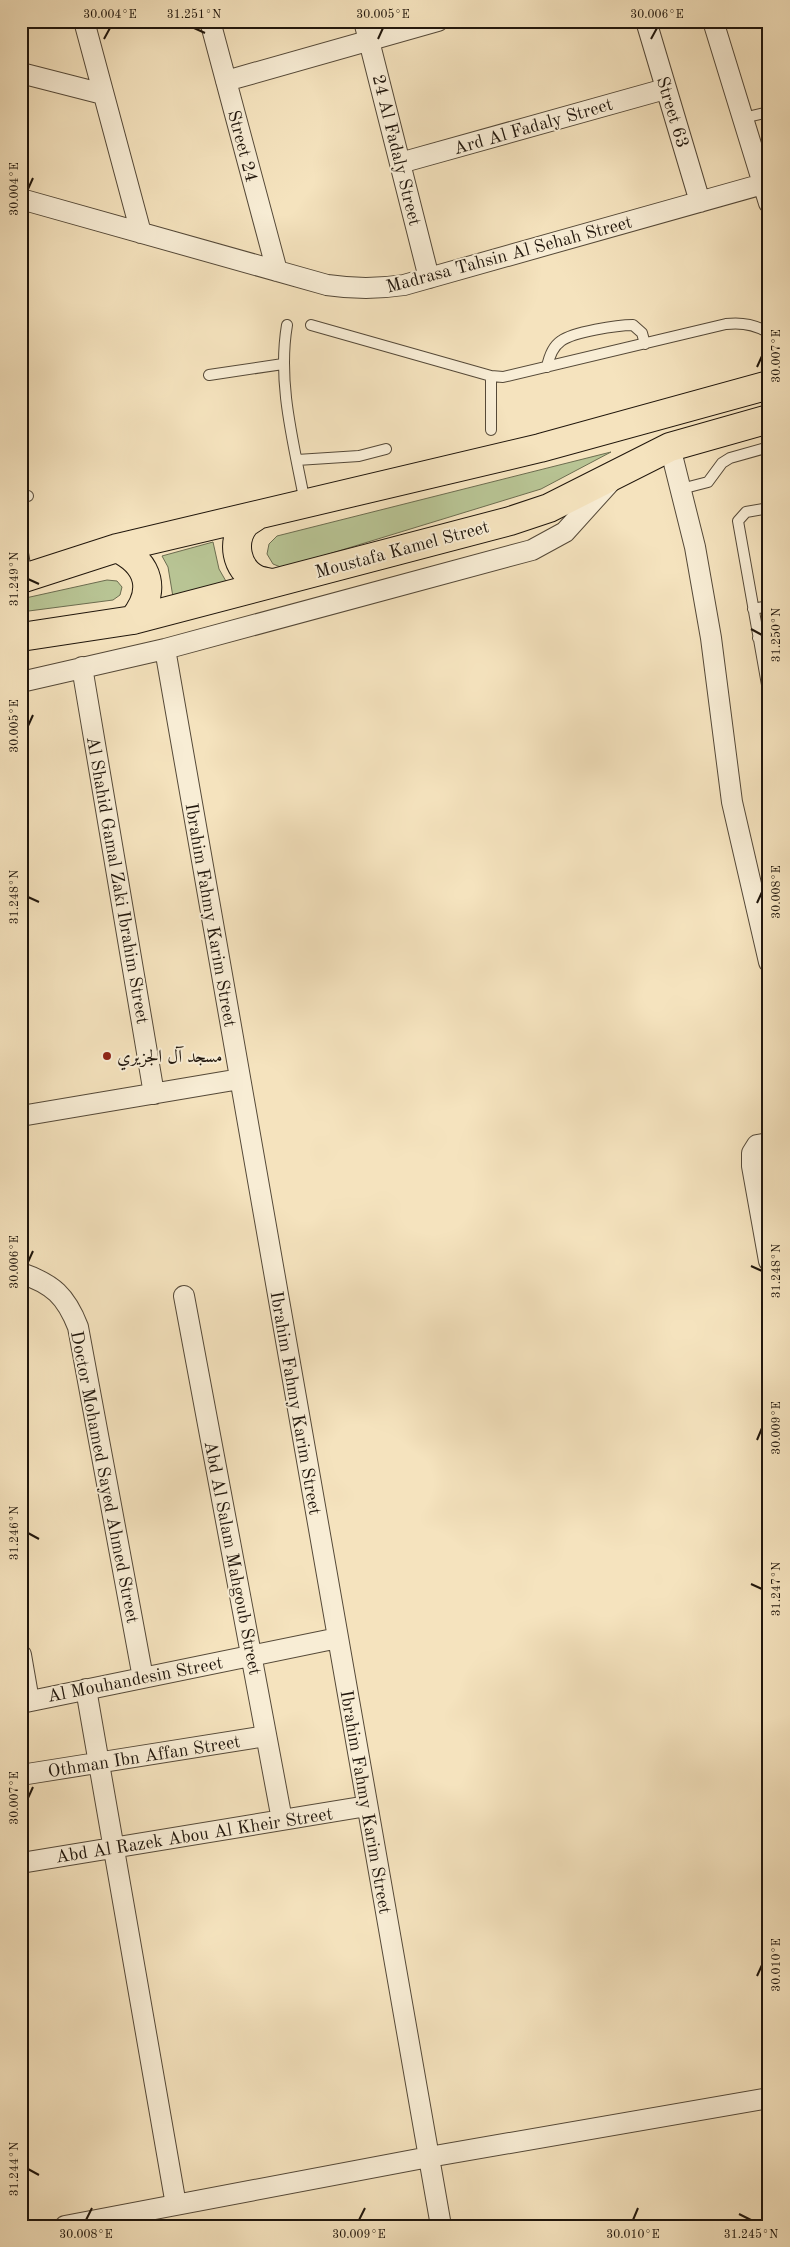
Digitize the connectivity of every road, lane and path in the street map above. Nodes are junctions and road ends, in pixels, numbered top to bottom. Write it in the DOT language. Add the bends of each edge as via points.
graph roads {
  1 [pos="84,21"];
  2 [pos="210,21"];
  3 [pos="364,21"];
  4 [pos="438,21"];
  5 [pos="646,21"];
  6 [pos="714,21"];
  7 [pos="369,41"];
  8 [pos="21,73"];
  9 [pos="226,81"];
  10 [pos="665,89"];
  11 [pos="103,94"];
  12 [pos="769,112"];
  13 [pos="743,118"];
  14 [pos="400,163"];
  15 [pos="766,194"];
  16 [pos="21,199"];
  17 [pos="700,202"];
  18 [pos="140,233"];
  19 [pos="277,271"];
  20 [pos="429,278"];
  21 [pos="287,324"];
  22 [pos="311,325"];
  23 [pos="769,333"];
  24 [pos="645,344"];
  25 [pos="282,364"];
  26 [pos="547,367"];
  27 [pos="209,374"];
  28 [pos="491,376"];
  29 [pos="769,385"];
  30 [pos="491,430"];
  31 [pos="768,433"];
  32 [pos="670,447"];
  33 [pos="386,449"];
  34 [pos="296,460"];
  35 [pos="618,474"];
  36 [pos="680,489"];
  37 [pos="305,504"];
  38 [pos="769,508"];
  39 [pos="258,515"];
  40 [pos="21,541"];
  41 [pos="117,548"];
  42 [pos="24,578"];
  43 [pos="272,583"];
  44 [pos="769,606"];
  45 [pos="753,609"];
  46 [pos="133,620"];
  47 [pos="21,637"];
  48 [pos="764,637"];
  49 [pos="165,648"];
  50 [pos="82,667"];
  51 [pos="21,682"];
  52 [pos="769,696"];
  53 [pos="769,962"];
  54 [pos="240,1079"];
  55 [pos="154,1094"];
  56 [pos="21,1116"];
  57 [pos="769,1143"];
  58 [pos="769,1261"];
  59 [pos="21,1274"];
  60 [pos="184,1296"];
  61 [pos="338,1638"];
  62 [pos="21,1655"];
  63 [pos="251,1656"];
  64 [pos="143,1678"];
  65 [pos="86,1689"];
  66 [pos="25,1702"];
  67 [pos="266,1736"];
  68 [pos="98,1762"];
  69 [pos="21,1775"];
  70 [pos="367,1806"];
  71 [pos="282,1820"];
  72 [pos="114,1848"];
  73 [pos="21,1863"];
  74 [pos="769,2098"];
  75 [pos="429,2157"];
  76 [pos="176,2205"];
  77 [pos="65,2226"];
  78 [pos="441,2226"];
  1 -- 11 [label="street"];
  2 -- 9 [label="street, Street 24"];
  3 -- 7 [label="street, 24 Al Fadaly Street"];
  4 -- 7 [label="street"];
  5 -- 10 [label="street, Street 63"];
  6 -- 13 [label="street"];
  7 -- 9 [label="street"];
  7 -- 14 [label="street, 24 Al Fadaly Street"];
  8 -- 11 [label="street"];
  9 -- 19 [label="street, Street 24"];
  10 -- 14 [label="street, Ard Al Fadaly Street"];
  10 -- 17 [label="street, Street 63"];
  11 -- 18 [label="street"];
  12 -- 13 [label="lane"];
  13 -- 15 [label="street"];
  14 -- 20 [label="street, 24 Al Fadaly Street"];
  15 -- 17 [label="street, Madrasa Tahsin Al Sehah Street"];
  16 -- 18 [label="street, Madrasa Tahsin Al Sehah Street"];
  17 -- 20 [label="street, Madrasa Tahsin Al Sehah Street"];
  18 -- 19 [label="street, Madrasa Tahsin Al Sehah Street"];
  19 -- 20 [label="street, Madrasa Tahsin Al Sehah Street" via="327,286 353,289 404,285"];
  21 -- 25 [label="lane"];
  22 -- 28 [label="lane"];
  23 -- 24 [label="lane" via="740,322"];
  24 -- 26 [label="lane"];
  24 -- 26 [label="lane" via="642,333 632,325 572,335 554,347"];
  25 -- 27 [label="lane"];
  25 -- 34 [label="lane"];
  26 -- 28 [label="lane" via="515,376"];
  28 -- 30 [label="lane"];
  29 -- 37 [label="main road" via="540,448"];
  31 -- 32 [label="main road, Moustafa Kamel Street"];
  31 -- 36 [label="lane" via="722,463 708,482"];
  32 -- 35 [label="main road, Moustafa Kamel Street"];
  32 -- 36 [label="street"];
  33 -- 34 [label="lane" via="359,456"];
  34 -- 37 [label="lane"];
  35 -- 43 [label="main road, Moustafa Kamel Street" via="549,508 510,521"];
  35 -- 49 [label="street" via="565,532 532,550"];
  36 -- 53 [label="street" via="695,548 711,638 732,802"];
  37 -- 39 [label="main road"];
  38 -- 45 [label="lane" via="746,512 738,521"];
  39 -- 41 [label="main road"];
  39 -- 43 [label="main road" via="245,524 238,538 237,554 244,569 256,579"];
  40 -- 42 [label="lane"];
  41 -- 42 [label="main road"];
  41 -- 46 [label="main road" via="141,565 147,579 148,594 143,608"];
  43 -- 46 [label="main road, Moustafa Kamel Street"];
  44 -- 45 [label="lane"];
  45 -- 48 [label="lane"];
  46 -- 47 [label="main road, Moustafa Kamel Street"];
  48 -- 52 [label="lane"];
  49 -- 50 [label="street"];
  49 -- 54 [label="street, Ibrahim Fahmy Karim Street"];
  50 -- 51 [label="street"];
  50 -- 55 [label="street, Al Shahid Gamal Zaki Ibrahim Street"];
  54 -- 55 [label="street"];
  54 -- 61 [label="street, Ibrahim Fahmy Karim Street"];
  55 -- 56 [label="street"];
  57 -- 58 [label="street" via="757,1145 752,1152 752,1166"];
  59 -- 64 [label="street, Doctor Mohamed Sayed Ahmed Street" via="54,1289 70,1306 78,1327"];
  60 -- 63 [label="street, Abd Al Salam Mahgoub Street"];
  61 -- 63 [label="street, Al Mouhandesin Street"];
  61 -- 70 [label="street, Ibrahim Fahmy Karim Street"];
  62 -- 66 [label="street"];
  63 -- 64 [label="street, Al Mouhandesin Street"];
  63 -- 67 [label="street, Abd Al Salam Mahgoub Street"];
  64 -- 65 [label="street, Al Mouhandesin Street"];
  65 -- 66 [label="street, Al Mouhandesin Street"];
  65 -- 68 [label="street"];
  67 -- 68 [label="street, Othman Ibn Affan Street"];
  67 -- 71 [label="street, Abd Al Salam Mahgoub Street"];
  68 -- 69 [label="street, Othman Ibn Affan Street"];
  68 -- 72 [label="street"];
  70 -- 71 [label="street, Abd Al Razek Abou Al Kheir Street"];
  70 -- 75 [label="street, Ibrahim Fahmy Karim Street"];
  71 -- 72 [label="street, Abd Al Razek Abou Al Kheir Street"];
  72 -- 73 [label="street, Abd Al Razek Abou Al Kheir Street"];
  72 -- 76 [label="street"];
  74 -- 75 [label="street"];
  75 -- 76 [label="street"];
  75 -- 78 [label="street, Ibrahim Fahmy Karim Street"];
  76 -- 77 [label="street"];
}
